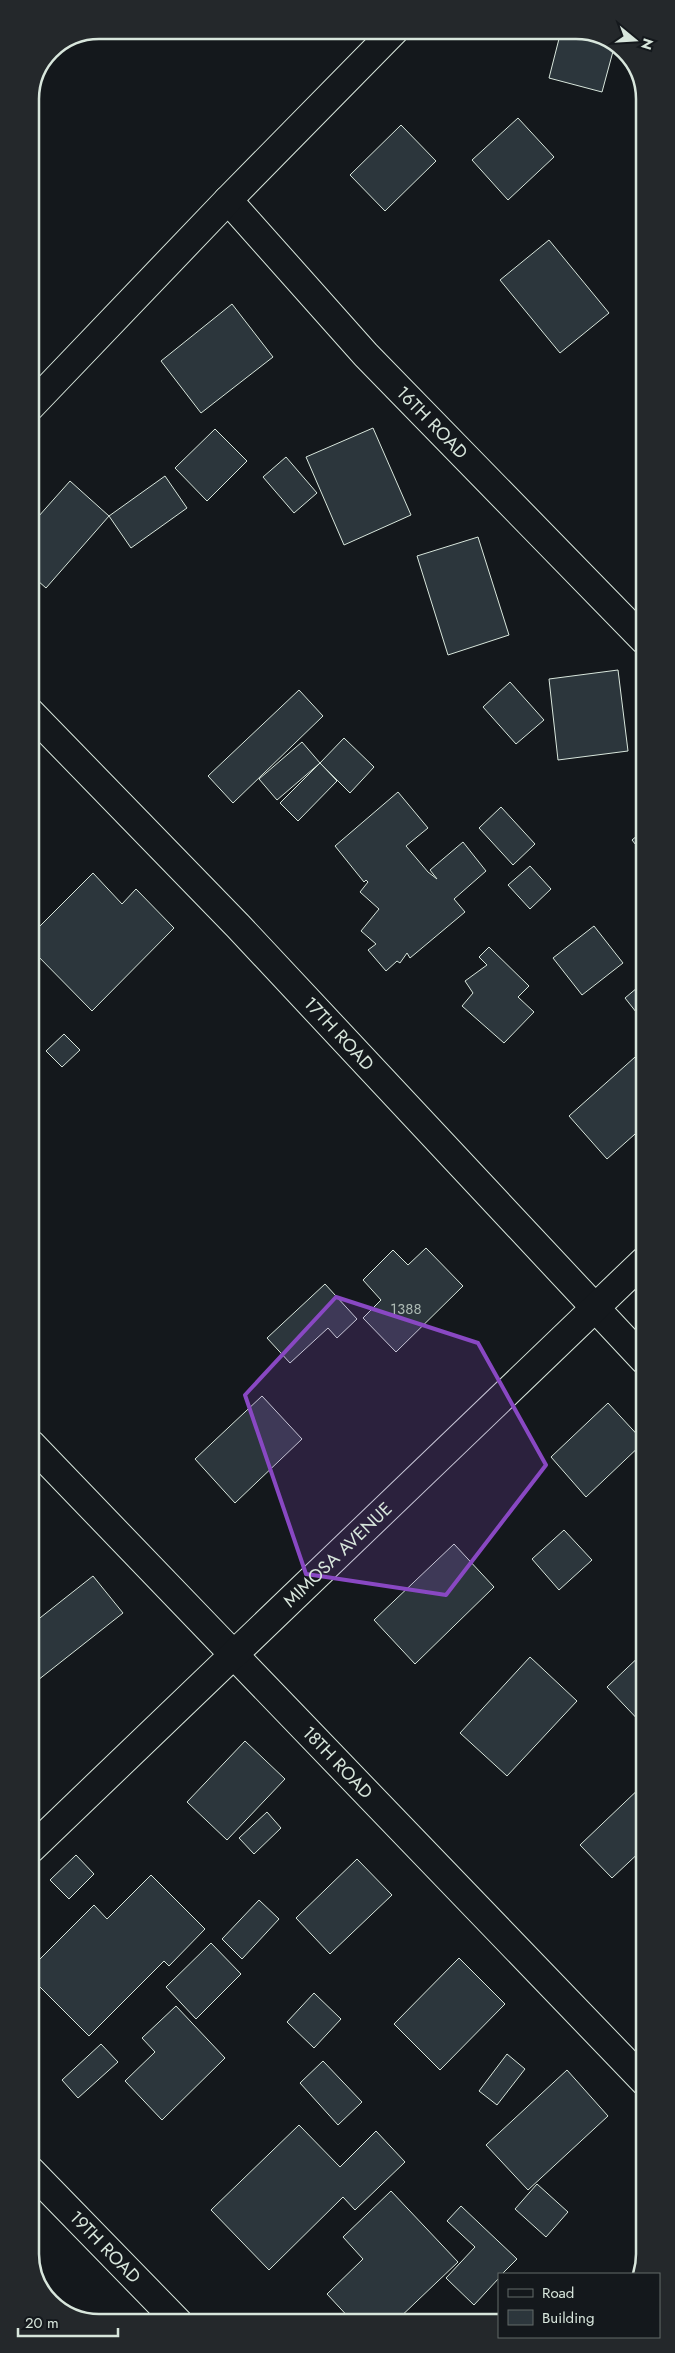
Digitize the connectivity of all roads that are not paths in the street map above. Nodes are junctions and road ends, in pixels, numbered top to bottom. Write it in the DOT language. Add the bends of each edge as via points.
graph roads {
  1 [pos="386,39"];
  2 [pos="228,200"];
  3 [pos="39,398"];
  4 [pos="636,632"];
  5 [pos="39,721"];
  6 [pos="636,1269"];
  7 [pos="595,1309"];
  8 [pos="636,1352"];
  9 [pos="39,1452"];
  10 [pos="233,1655"];
  11 [pos="39,1841"];
  12 [pos="636,2073"];
  13 [pos="39,2179"];
  14 [pos="170,2314"];
  1 -- 2 [label="street"];
  2 -- 3 [label="street"];
  2 -- 4 [label="street, 16TH ROAD" via="366,355"];
  5 -- 7 [label="street, 17TH ROAD" via="418,1116"];
  6 -- 7 [label="street, MIMOSA AVENUE"];
  7 -- 8 [label="street, 17TH ROAD"];
  7 -- 10 [label="street, MIMOSA AVENUE"];
  9 -- 10 [label="street, 18TH ROAD"];
  10 -- 11 [label="street, MIMOSA AVENUE"];
  10 -- 12 [label="street, 18TH ROAD"];
  13 -- 14 [label="street, 19TH ROAD"];
}
